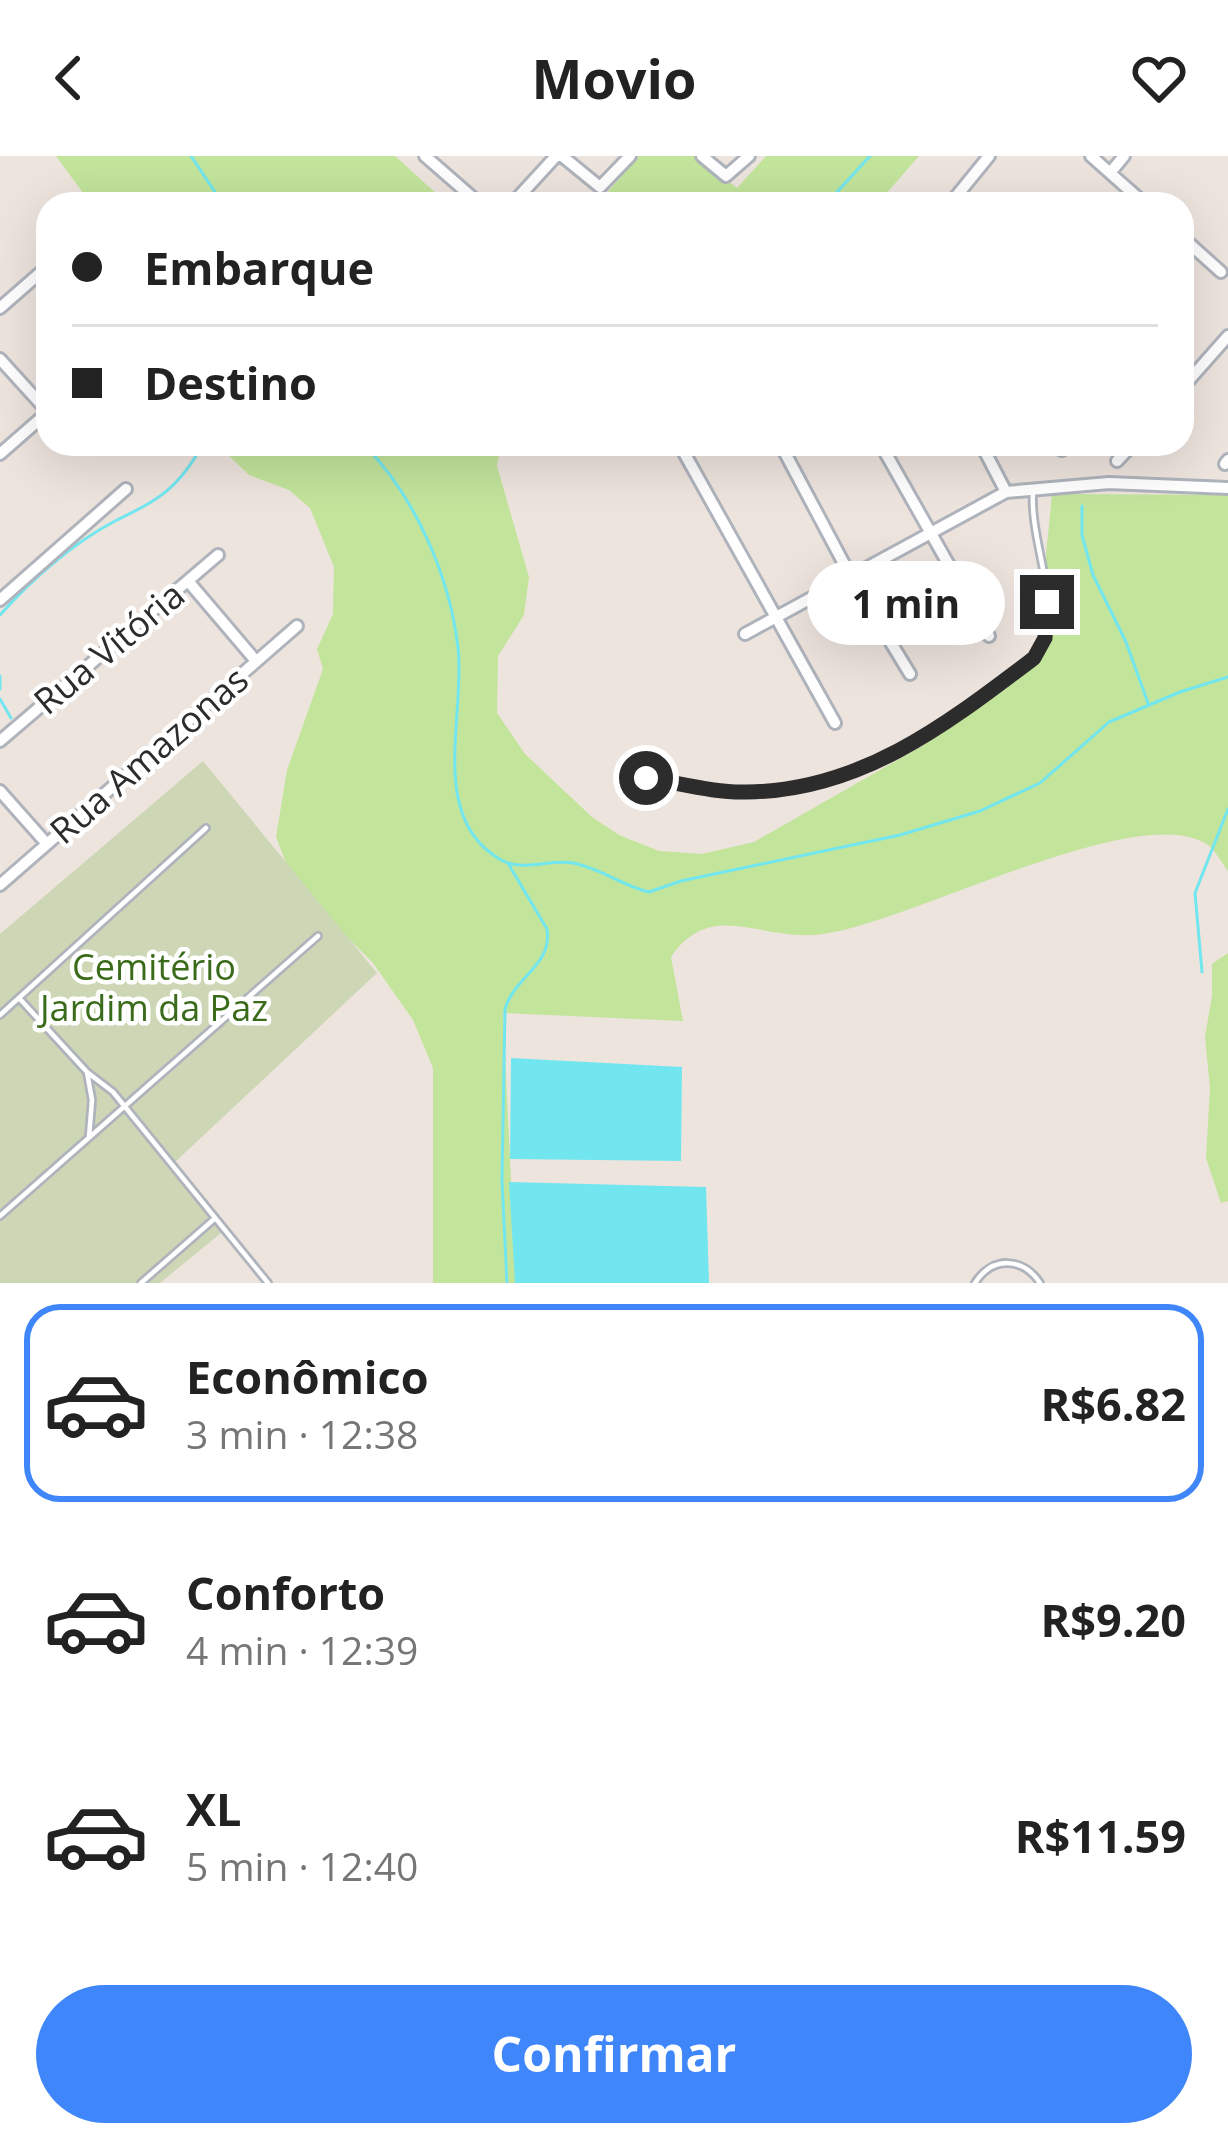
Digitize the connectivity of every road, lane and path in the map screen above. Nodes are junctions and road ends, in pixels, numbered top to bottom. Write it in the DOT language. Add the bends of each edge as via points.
graph roads {
  1 [pos="425,156"];
  2 [pos="559,156"];
  3 [pos="630,156"];
  4 [pos="702,156"];
  5 [pos="749,156"];
  6 [pos="989,156"];
  7 [pos="1091,156"];
  8 [pos="1124,156"];
  9 [pos="1110,172"];
  10 [pos="466,192"];
  11 [pos="524,192"];
  12 [pos="961,192"];
  13 [pos="1129,192"];
  14 [pos="1194,248"];
  15 [pos="1221,272"];
  16 [pos="36,276"];
  17 [pos="0,308"];
  18 [pos="1228,336"];
  19 [pos="0,359"];
  20 [pos="1194,374"];
  21 [pos="36,399"];
  22 [pos="36,422"];
  23 [pos="0,454"];
  24 [pos="686,456"];
  25 [pos="787,456"];
  26 [pos="887,456"];
  27 [pos="987,456"];
  28 [pos="1122,456"];
  29 [pos="1117,461"];
  30 [pos="1228,488"];
  31 [pos="125,489"];
  32 [pos="1034,489"];
  33 [pos="1006,492"];
  34 [pos="930,531"];
  35 [pos="218,555"];
  36 [pos="850,577"];
  37 [pos="188,581"];
  38 [pos="0,600"];
  39 [pos="774,619"];
  40 [pos="297,626"];
  41 [pos="745,634"];
  42 [pos="988,636"];
  43 [pos="256,661"];
  44 [pos="910,674"];
  45 [pos="835,724"];
  46 [pos="0,741"];
  47 [pos="646,778"];
  48 [pos="0,791"];
  49 [pos="206,828"];
  50 [pos="47,844"];
  51 [pos="0,885"];
  52 [pos="318,936"];
  53 [pos="19,998"];
  54 [pos="0,1015"];
  55 [pos="87,1072"];
  56 [pos="123,1107"];
  57 [pos="89,1137"];
  58 [pos="0,1216"];
  59 [pos="214,1220"];
  60 [pos="141,1283"];
  61 [pos="268,1283"];
  62 [pos="975,1283"];
  63 [pos="1040,1283"];
  1 -- 10 [label="street"];
  2 -- 3 [label="street" via="600,187"];
  2 -- 11 [label="street"];
  4 -- 5 [label="street" via="726,176"];
  6 -- 12 [label="street"];
  7 -- 9 [label="street"];
  8 -- 9 [label="street"];
  9 -- 13 [label="street"];
  14 -- 15 [label="street"];
  16 -- 17 [label="street"];
  18 -- 20 [label="street"];
  19 -- 21 [label="street"];
  22 -- 23 [label="street"];
  24 -- 39 [label="street"];
  25 -- 36 [label="street"];
  26 -- 34 [label="street"];
  27 -- 33 [label="street"];
  28 -- 29 [label="street"];
  30 -- 32 [label="street"];
  31 -- 38 [label="street"];
  32 -- 33 [label="street"];
  32 -- 47 [label="lane" via="1045,638 1034,658 961,713 868,768 797,789 743,793"];
  33 -- 34 [label="street"];
  34 -- 36 [label="street"];
  34 -- 42 [label="street"];
  35 -- 37 [label="street, Rua Vitória"];
  36 -- 39 [label="street"];
  36 -- 44 [label="street"];
  37 -- 43 [label="street"];
  37 -- 46 [label="street, Rua Vitória"];
  39 -- 41 [label="street"];
  39 -- 45 [label="street"];
  40 -- 43 [label="street, Rua Amazonas"];
  43 -- 50 [label="street, Rua Amazonas"];
  48 -- 50 [label="street"];
  49 -- 53 [label="lane"];
  50 -- 51 [label="street, Rua Amazonas"];
  52 -- 56 [label="lane"];
  53 -- 54 [label="lane"];
  53 -- 55 [label="lane"];
  55 -- 56 [label="lane"];
  55 -- 57 [label="lane"];
  56 -- 57 [label="lane"];
  56 -- 59 [label="lane"];
  57 -- 58 [label="lane"];
  59 -- 60 [label="lane"];
  59 -- 61 [label="lane"];
  62 -- 63 [label="lane" via="989,1267 1010,1262"];
}
